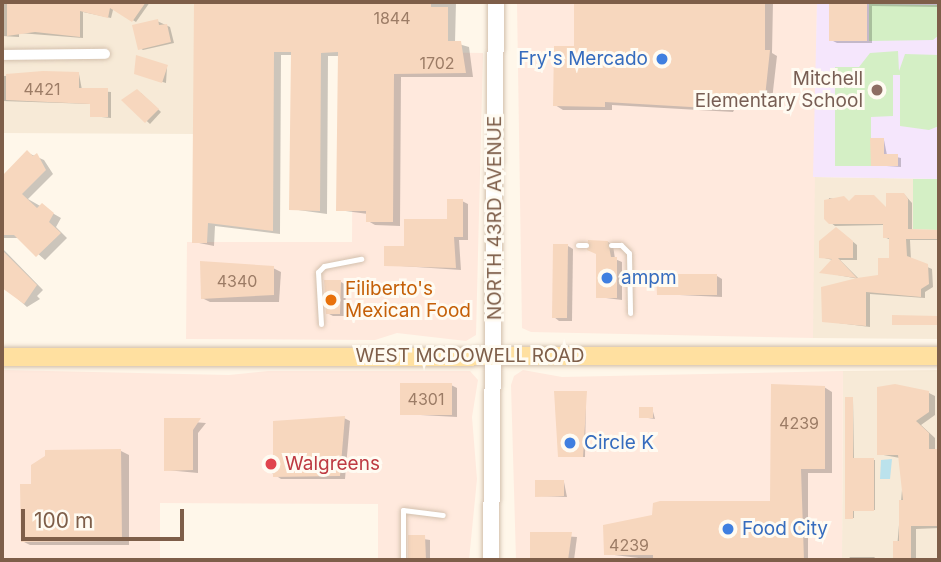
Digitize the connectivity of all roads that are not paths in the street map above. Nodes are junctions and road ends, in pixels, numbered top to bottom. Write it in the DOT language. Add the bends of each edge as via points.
graph roads {
  1 [pos="496,2"];
  2 [pos="106,54"];
  3 [pos="2,55"];
  4 [pos="578,245"];
  5 [pos="586,246"];
  6 [pos="611,246"];
  7 [pos="361,259"];
  8 [pos="630,313"];
  9 [pos="321,324"];
  10 [pos="494,356"];
  11 [pos="939,356"];
  12 [pos="2,357"];
  13 [pos="443,515"];
  14 [pos="403,560"];
  15 [pos="491,560"];
  1 -- 10 [label="main road, NORTH 43RD AVENUE"];
  2 -- 3 [label="street"];
  4 -- 5 [label="lane"];
  6 -- 8 [label="lane" via="621,245 629,253"];
  7 -- 9 [label="lane" via="324,266 318,272"];
  10 -- 11 [label="main road, WEST MCDOWELL ROAD"];
  10 -- 12 [label="main road, WEST MCDOWELL ROAD"];
  10 -- 15 [label="main road, NORTH 43RD AVENUE"];
  13 -- 14 [label="lane" via="403,510"];
}
